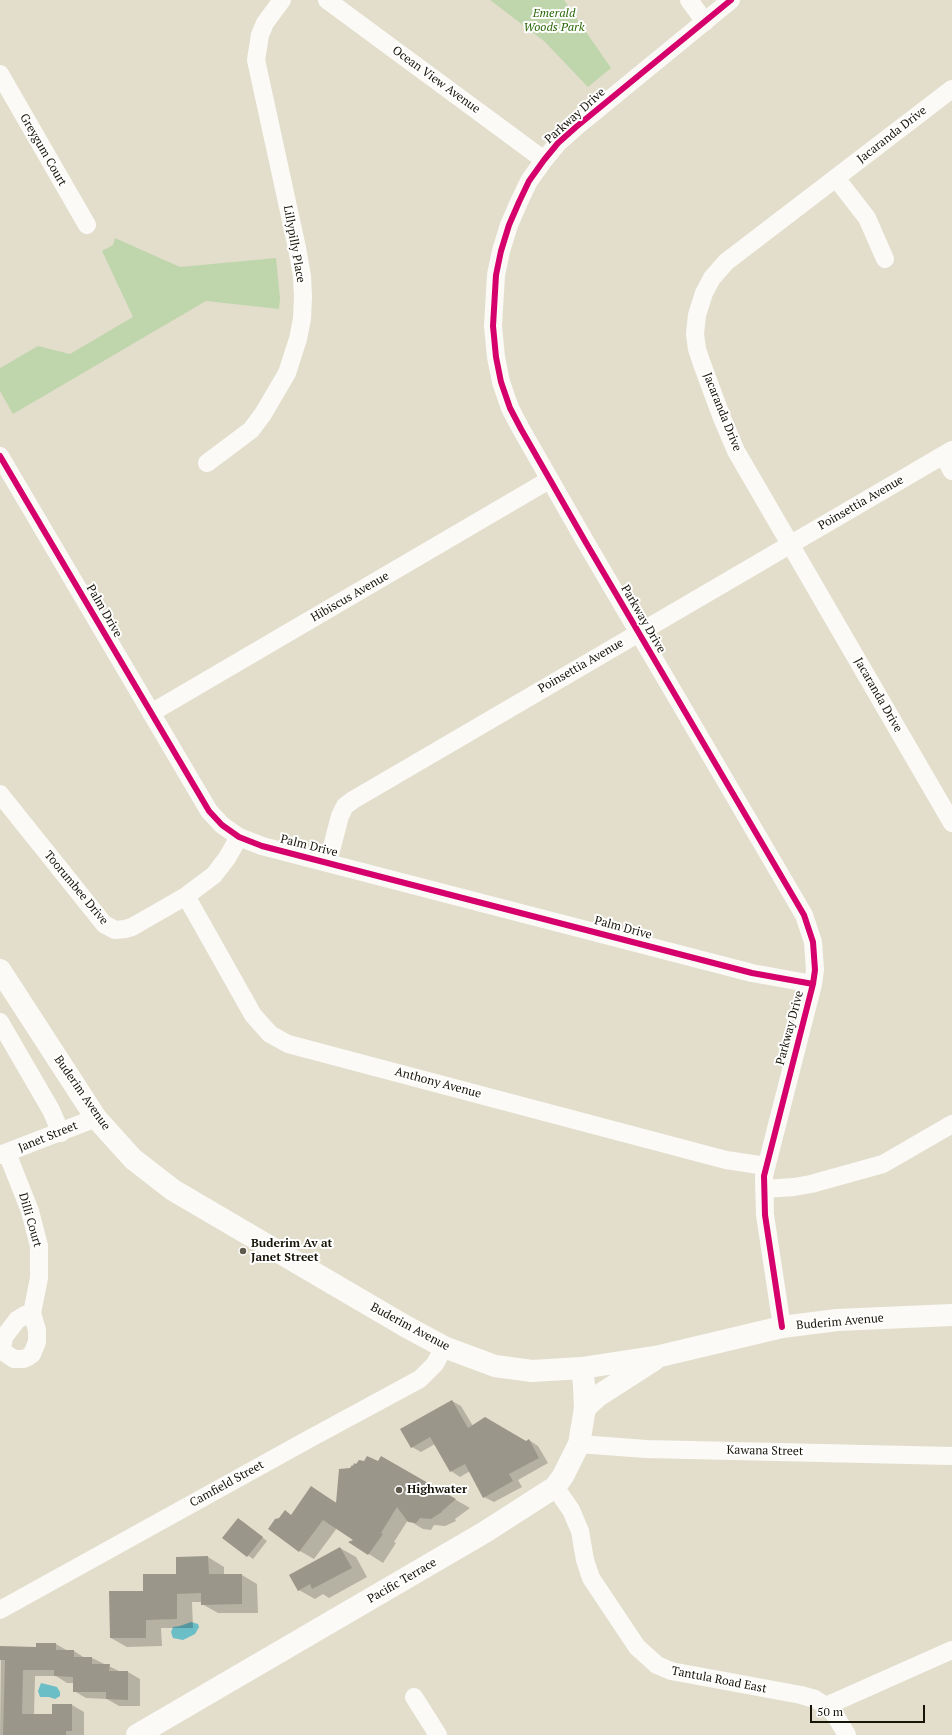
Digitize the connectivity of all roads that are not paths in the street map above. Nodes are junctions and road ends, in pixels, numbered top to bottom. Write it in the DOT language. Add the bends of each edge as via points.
graph roads {
  1 [pos="282,0"];
  2 [pos="327,0"];
  3 [pos="689,0"];
  4 [pos="731,0"];
  5 [pos="705,22"];
  6 [pos="0,74"];
  7 [pos="952,89"];
  8 [pos="544,160"];
  9 [pos="836,178"];
  10 [pos="87,225"];
  11 [pos="885,260"];
  12 [pos="948,452"];
  13 [pos="0,456"];
  14 [pos="207,463"];
  15 [pos="952,471"];
  16 [pos="549,480"];
  17 [pos="790,544"];
  18 [pos="639,633"];
  19 [pos="151,713"];
  20 [pos="0,794"];
  21 [pos="952,823"];
  22 [pos="239,837"];
  23 [pos="328,862"];
  24 [pos="186,896"];
  25 [pos="0,970"];
  26 [pos="813,984"];
  27 [pos="0,1022"];
  28 [pos="96,1118"];
  29 [pos="952,1124"];
  30 [pos="61,1133"];
  31 [pos="4,1154"];
  32 [pos="766,1166"];
  33 [pos="764,1189"];
  34 [pos="32,1313"];
  35 [pos="952,1315"];
  36 [pos="782,1327"];
  37 [pos="444,1347"];
  38 [pos="660,1356"];
  39 [pos="582,1368"];
  40 [pos="585,1408"];
  41 [pos="579,1444"];
  42 [pos="952,1456"];
  43 [pos="555,1487"];
  44 [pos="0,1610"];
  45 [pos="952,1650"];
  46 [pos="414,1698"];
  47 [pos="826,1706"];
  48 [pos="137,1735"];
  49 [pos="438,1735"];
  50 [pos="847,1735"];
  1 -- 14 [label="street, Lillypilly Place" via="260,35 256,60 299,262 303,297 302,319 286,374 263,414 251,430"];
  2 -- 8 [label="street, Ocean View Avenue"];
  3 -- 5 [label="street"];
  4 -- 5 [label="street, Parkway Drive"];
  5 -- 8 [label="street, Parkway Drive" via="576,127"];
  6 -- 10 [label="street, Greygum Court"];
  7 -- 9 [label="street, Jacaranda Drive"];
  8 -- 16 [label="street, Parkway Drive" via="529,181 509,224 496,275 493,326 497,363 510,408"];
  9 -- 11 [label="street" via="867,218"];
  9 -- 17 [label="street, Jacaranda Drive" via="726,262 709,283 697,315 697,349 722,418 736,451"];
  12 -- 15 [label="street"];
  12 -- 17 [label="street, Poinsettia Avenue"];
  13 -- 19 [label="street, Palm Drive"];
  16 -- 18 [label="street, Parkway Drive"];
  16 -- 19 [label="street, Hibiscus Avenue"];
  17 -- 18 [label="street, Poinsettia Avenue"];
  17 -- 21 [label="street, Jacaranda Drive"];
  18 -- 23 [label="street, Poinsettia Avenue" via="349,803 340,816"];
  18 -- 26 [label="street, Parkway Drive" via="804,915 815,955"];
  19 -- 22 [label="street, Palm Drive" via="209,811 222,825"];
  20 -- 24 [label="street, Toorumbee Drive" via="109,928 120,930 132,927"];
  22 -- 23 [label="street, Palm Drive" via="262,846"];
  22 -- 24 [label="street, Toorumbee Drive" via="214,875"];
  23 -- 26 [label="street, Palm Drive" via="752,973"];
  24 -- 32 [label="street, Anthony Avenue" via="253,1016 270,1034 288,1044 726,1160"];
  25 -- 28 [label="main road, Buderim Avenue"];
  26 -- 32 [label="street, Parkway Drive"];
  27 -- 30 [label="street" via="51,1110"];
  28 -- 30 [label="street, Janet Street"];
  28 -- 37 [label="main road, Buderim Avenue" via="133,1159 173,1190"];
  29 -- 33 [label="street" via="883,1164 810,1184"];
  30 -- 31 [label="street, Janet Street"];
  31 -- 34 [label="street, Dilli Court" via="30,1211 39,1246 39,1278"];
  32 -- 33 [label="street, Parkway Drive"];
  33 -- 36 [label="street, Parkway Drive" via="765,1215"];
  35 -- 36 [label="main road, Buderim Avenue" via="837,1320"];
  36 -- 38 [label="main road, Buderim Avenue"];
  37 -- 39 [label="main road, Buderim Avenue" via="495,1366 518,1370"];
  37 -- 44 [label="street, Camfield Street" via="435,1364 420,1379"];
  38 -- 39 [label="main road, Buderim Avenue"];
  38 -- 40 [label="main road" via="598,1396"];
  39 -- 40 [label="main road, Pacific Terrace"];
  40 -- 41 [label="main road, Pacific Terrace"];
  41 -- 42 [label="street, Kawana Street" via="646,1449"];
  41 -- 43 [label="main road, Pacific Terrace" via="564,1476"];
  43 -- 47 [label="street, Tantula Road East" via="571,1510 580,1531 585,1560 592,1578 637,1647 647,1658 671,1671 801,1695"];
  43 -- 48 [label="main road, Pacific Terrace" via="486,1532"];
  45 -- 47 [label="street"];
  46 -- 49 [label="street"];
  47 -- 50 [label="street" via="835,1715"];
}
